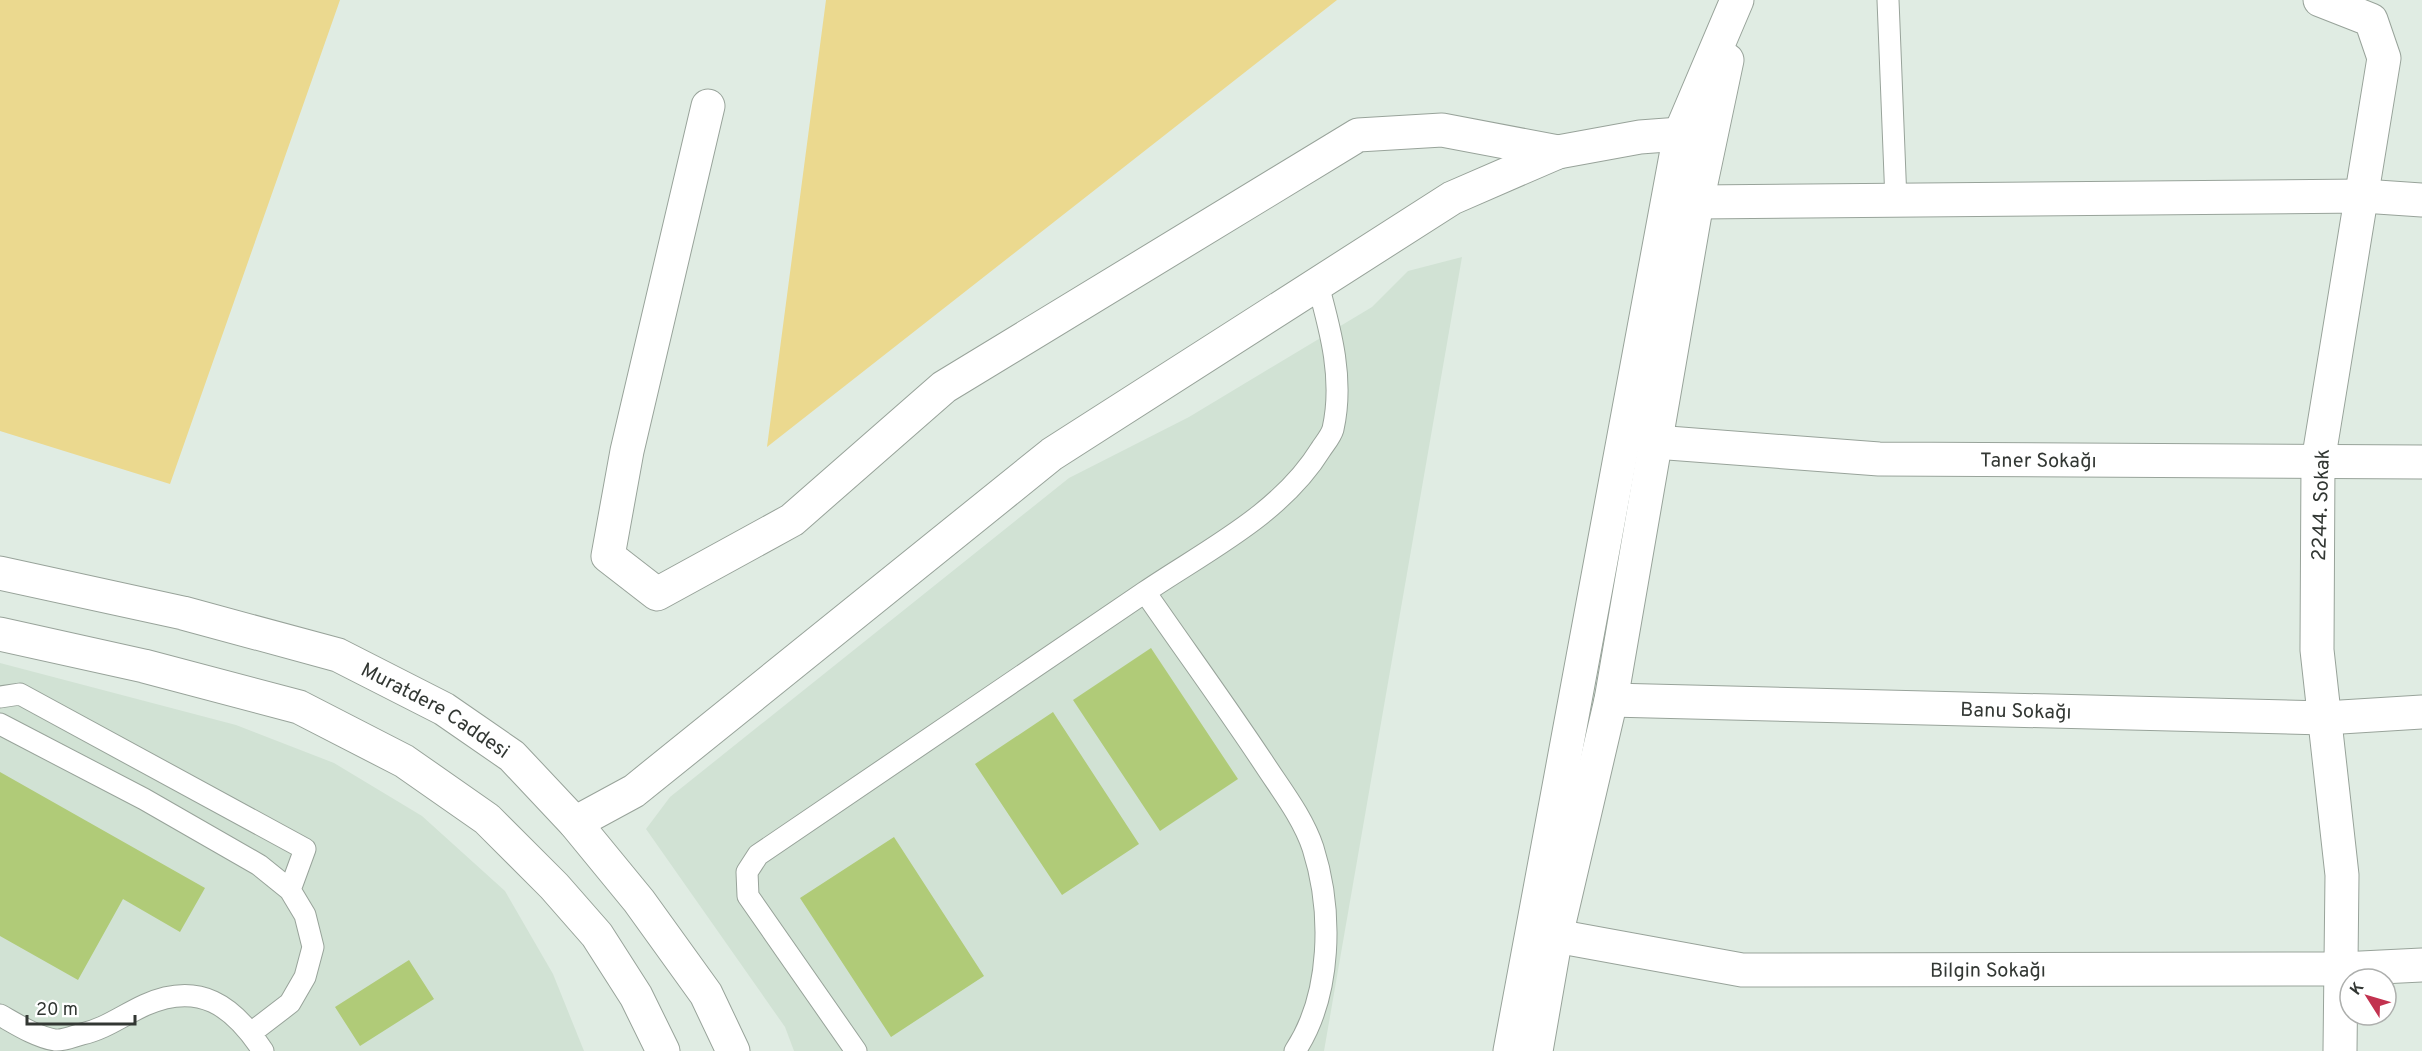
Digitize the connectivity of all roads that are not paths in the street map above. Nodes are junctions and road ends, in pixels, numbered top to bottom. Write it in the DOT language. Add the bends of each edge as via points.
graph roads {
  1 [pos="1738,0"];
  2 [pos="1888,0"];
  3 [pos="2320,0"];
  4 [pos="708,106"];
  5 [pos="1712,131"];
  6 [pos="1680,134"];
  7 [pos="1558,152"];
  8 [pos="2363,196"];
  9 [pos="2422,200"];
  10 [pos="1896,201"];
  11 [pos="1697,202"];
  12 [pos="1318,285"];
  13 [pos="1655,442"];
  14 [pos="2318,462"];
  15 [pos="2422,462"];
  16 [pos="0,573"];
  17 [pos="1145,592"];
  18 [pos="0,634"];
  19 [pos="0,697"];
  20 [pos="1611,700"];
  21 [pos="2422,712"];
  22 [pos="2325,718"];
  23 [pos="0,724"];
  24 [pos="574,823"];
  25 [pos="290,890"];
  26 [pos="1556,936"];
  27 [pos="2422,965"];
  28 [pos="2341,967"];
  29 [pos="2382,967"];
  30 [pos="2338,969"];
  31 [pos="0,1015"];
  32 [pos="2340,1027"];
  33 [pos="251,1033"];
  34 [pos="263,1051"];
  35 [pos="663,1051"];
  36 [pos="734,1051"];
  37 [pos="856,1051"];
  38 [pos="1295,1051"];
  39 [pos="1510,1051"];
  40 [pos="1536,1051"];
  41 [pos="2340,1051"];
  1 -- 5 [label="street"];
  1 -- 6 [label="street"];
  2 -- 10 [label="lane"];
  3 -- 8 [label="street, 2244. Sokak" via="2371,20 2384,58"];
  4 -- 7 [label="street" via="627,451 608,556 657,594 792,520 944,387 1358,135 1442,130"];
  5 -- 6 [label="street"];
  5 -- 11 [label="street"];
  6 -- 7 [label="street"];
  6 -- 39 [label="street"];
  7 -- 12 [label="street" via="1452,198"];
  8 -- 9 [label="street"];
  8 -- 10 [label="street"];
  8 -- 14 [label="street, 2244. Sokak"];
  10 -- 11 [label="street"];
  11 -- 13 [label="street"];
  12 -- 17 [label="lane" via="1332,334 1338,377 1332,431 1307,472 1270,508"];
  12 -- 24 [label="street" via="1052,454 634,791"];
  13 -- 14 [label="street, Taner Sokağı" via="1879,459"];
  13 -- 20 [label="street"];
  14 -- 15 [label="street, Taner Sokağı"];
  14 -- 22 [label="street, 2244. Sokak" via="2317,650"];
  16 -- 24 [label="street, Muratdere Caddesi" via="183,613 338,655 444,709 512,756"];
  17 -- 37 [label="lane" via="758,855 747,873 748,896"];
  17 -- 38 [label="lane" via="1292,806 1312,847 1322,894 1321,987 1307,1033"];
  18 -- 35 [label="street" via="144,666 299,707 404,761 487,819 583,918 636,996"];
  19 -- 25 [label="lane" via="20,694 305,849"];
  20 -- 22 [label="street, Banu Sokağı"];
  20 -- 26 [label="street"];
  21 -- 22 [label="street, Banu Sokağı"];
  22 -- 28 [label="street, 2244. Sokak" via="2342,875"];
  23 -- 25 [label="lane" via="173,815 259,865"];
  24 -- 36 [label="street, Muratdere Caddesi" via="639,901 706,994"];
  25 -- 33 [label="lane" via="305,915 314,947 305,977 290,1003"];
  26 -- 30 [label="street, Bilgin Sokağı" via="1742,970"];
  26 -- 40 [label="street"];
  27 -- 29 [label="street, Bilgin Sokağı"];
  31 -- 33 [label="lane" via="24,1029 56,1040 99,1030 146,1005 187,993 224,1006"];
  32 -- 41 [label="street, 2244. Sokak"];
  33 -- 34 [label="lane"];
}
